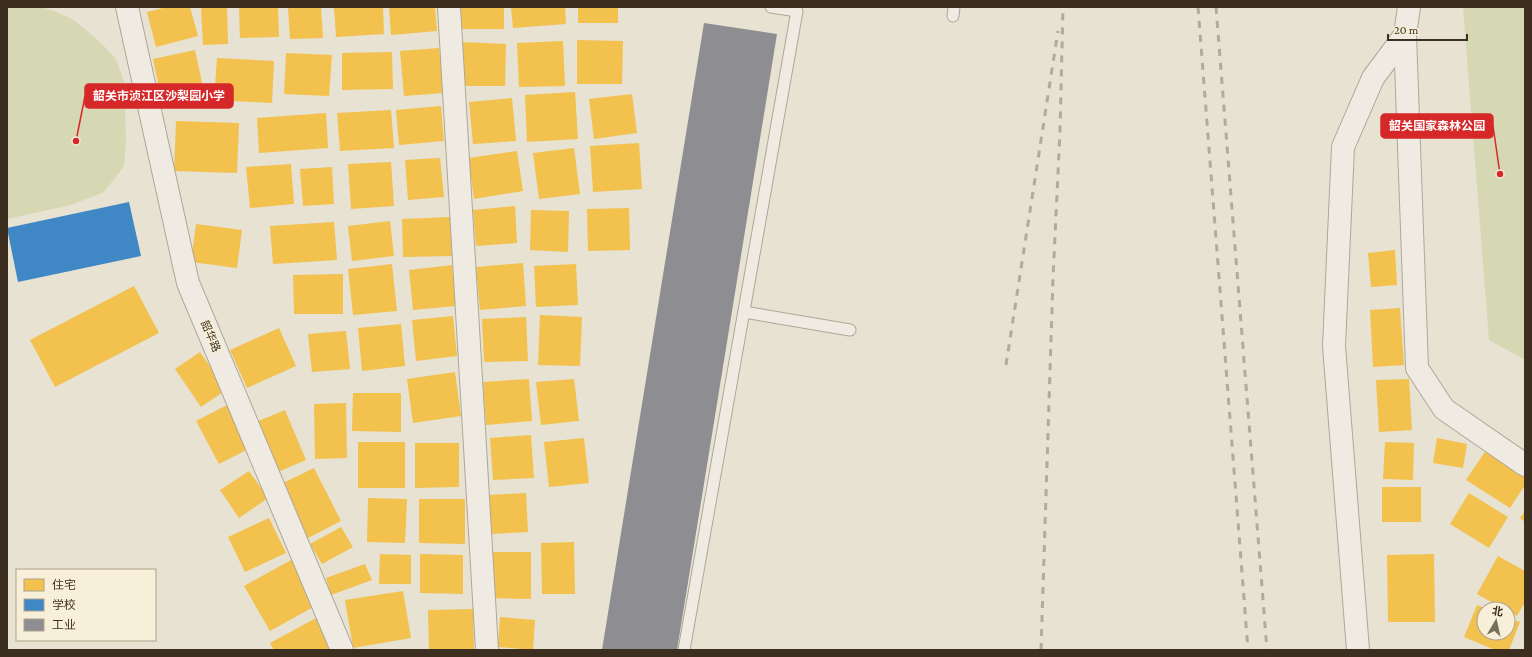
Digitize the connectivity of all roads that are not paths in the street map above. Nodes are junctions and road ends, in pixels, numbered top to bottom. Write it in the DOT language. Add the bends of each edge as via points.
graph roads {
  1 [pos="127,7"];
  2 [pos="450,7"];
  3 [pos="771,7"];
  4 [pos="1409,7"];
  5 [pos="798,9"];
  6 [pos="1404,35"];
  7 [pos="744,312"];
  8 [pos="850,330"];
  9 [pos="1525,465"];
  10 [pos="342,650"];
  11 [pos="487,650"];
  12 [pos="684,650"];
  13 [pos="1358,650"];
  1 -- 10 [label="street, 韶华路" via="188,283"];
  2 -- 11 [label="street"];
  3 -- 5 [label="lane"];
  4 -- 6 [label="street"];
  5 -- 7 [label="lane"];
  6 -- 9 [label="street" via="1417,368 1444,409"];
  6 -- 13 [label="street" via="1373,78 1343,147 1334,346"];
  7 -- 8 [label="lane"];
  7 -- 12 [label="lane"];
}
